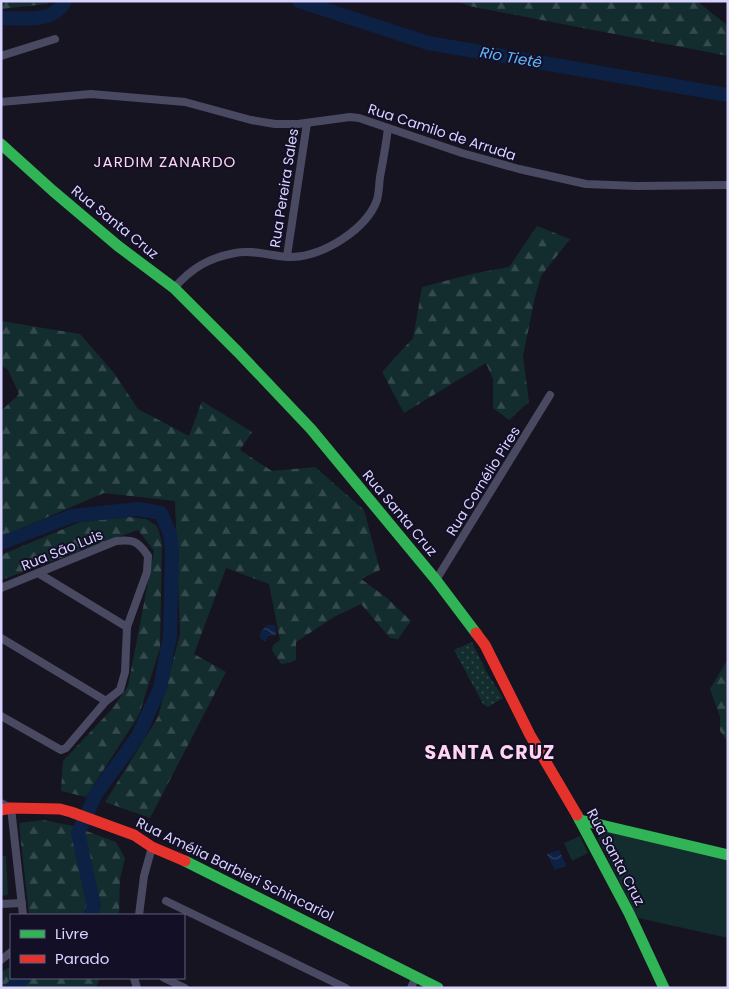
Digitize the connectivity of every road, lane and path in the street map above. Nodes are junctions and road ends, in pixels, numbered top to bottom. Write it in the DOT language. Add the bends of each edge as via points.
graph roads {
  1 [pos="55,39"];
  2 [pos="1,56"];
  3 [pos="1,102"];
  4 [pos="307,123"];
  5 [pos="388,128"];
  6 [pos="1,144"];
  7 [pos="728,184"];
  8 [pos="287,256"];
  9 [pos="174,288"];
  10 [pos="550,395"];
  11 [pos="38,573"];
  12 [pos="436,580"];
  13 [pos="1,588"];
  14 [pos="127,627"];
  15 [pos="1,638"];
  16 [pos="106,701"];
  17 [pos="1,716"];
  18 [pos="4,807"];
  19 [pos="580,820"];
  20 [pos="152,847"];
  21 [pos="728,855"];
  22 [pos="166,901"];
  23 [pos="22,903"];
  24 [pos="1,904"];
  25 [pos="23,914"];
  26 [pos="139,914"];
  27 [pos="416,976"];
  28 [pos="166,979"];
  29 [pos="185,988"];
  30 [pos="346,988"];
  31 [pos="411,988"];
  32 [pos="436,988"];
  33 [pos="664,988"];
  1 -- 2 [label="street"];
  3 -- 4 [label="street, Rua Camilo de Arruda" via="91,94 185,102 275,124"];
  4 -- 5 [label="street, Rua Camilo de Arruda" via="359,118"];
  4 -- 8 [label="street, Rua Pereira Sales"];
  5 -- 7 [label="street, Rua Camilo de Arruda" via="472,156 586,184"];
  5 -- 8 [label="street" via="377,199 365,220 325,249"];
  6 -- 9 [label="street, Rua Santa Cruz" via="118,246"];
  8 -- 9 [label="street" via="251,252 221,256 202,263"];
  9 -- 12 [label="street, Rua Santa Cruz" via="311,429"];
  10 -- 12 [label="street, Rua Cornélio Pires"];
  11 -- 13 [label="street, Rua São Luis"];
  11 -- 14 [label="street"];
  11 -- 14 [label="street, Rua São Luis" via="116,541 136,542 148,556 147,572"];
  12 -- 19 [label="street, Rua Santa Cruz" via="485,645 530,735"];
  14 -- 16 [label="street, Rua São Luis" via="125,672 120,690"];
  15 -- 16 [label="street"];
  16 -- 17 [label="street, Rua São Luis" via="61,750"];
  18 -- 20 [label="street, Rua Amélia Barbieri Schincariol" via="72,812 134,835"];
  18 -- 23 [label="street"];
  19 -- 21 [label="street"];
  19 -- 33 [label="street, Rua Santa Cruz"];
  20 -- 26 [label="street"];
  20 -- 27 [label="street, Rua Amélia Barbieri Schincariol"];
  22 -- 30 [label="street"];
  23 -- 24 [label="street"];
  23 -- 25 [label="street"];
  27 -- 31 [label="street"];
  27 -- 32 [label="street, Rua Amélia Barbieri Schincariol"];
  28 -- 29 [label="street"];
}
